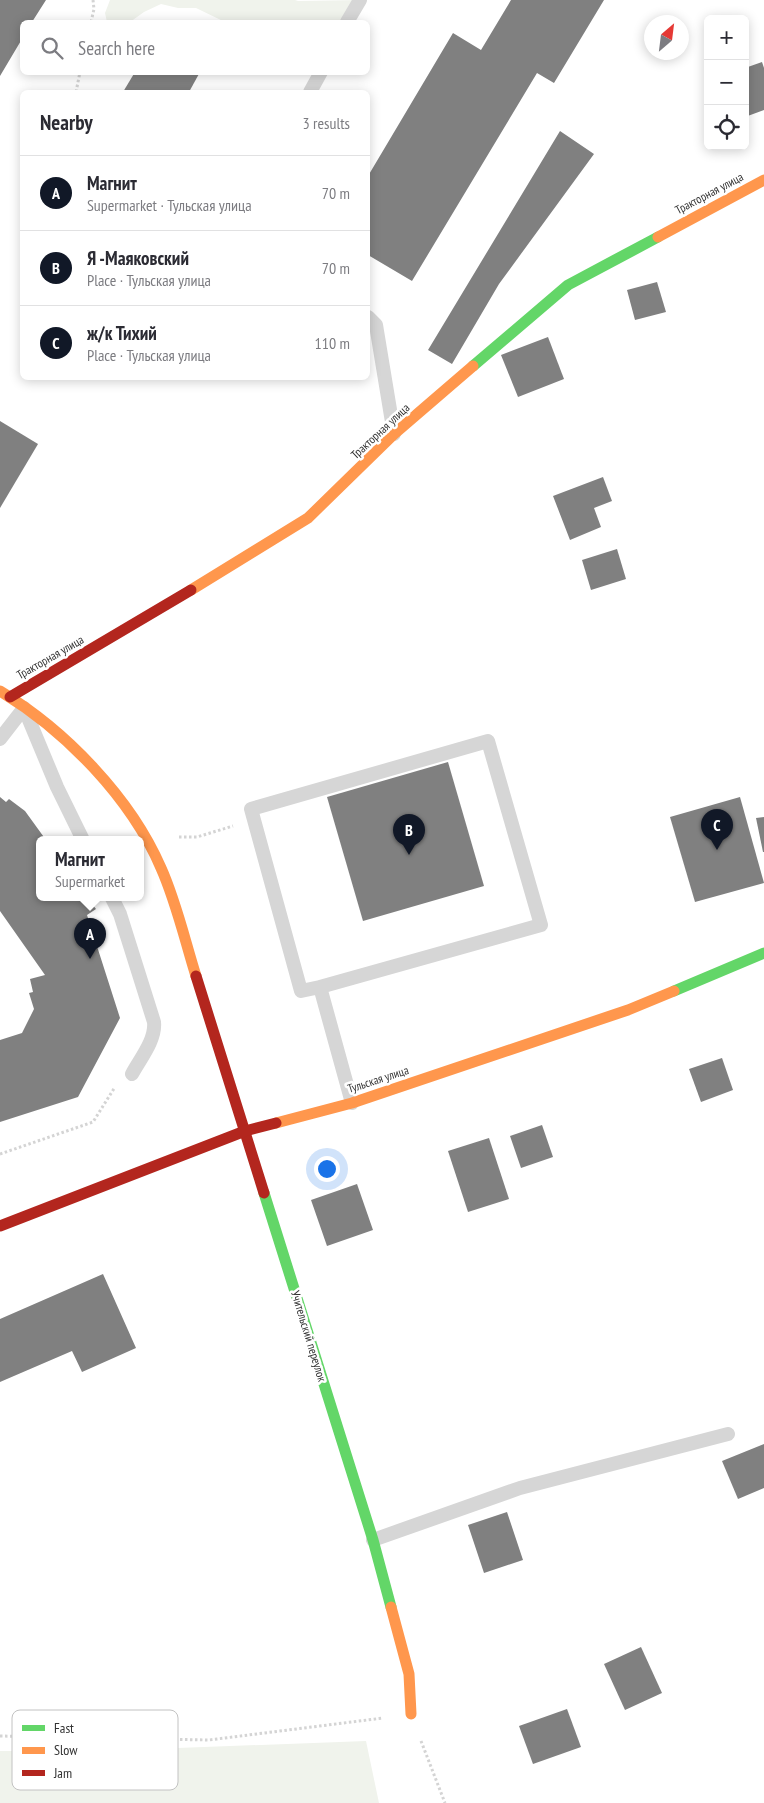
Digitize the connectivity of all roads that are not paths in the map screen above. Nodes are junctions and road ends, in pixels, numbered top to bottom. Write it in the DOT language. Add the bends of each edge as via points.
graph roads {
  1 [pos="360,0"];
  2 [pos="348,20"];
  3 [pos="319,75"];
  4 [pos="311,90"];
  5 [pos="764,180"];
  6 [pos="370,319"];
  7 [pos="394,434"];
  8 [pos="5,694"];
  9 [pos="24,708"];
  10 [pos="0,739"];
  11 [pos="82,836"];
  12 [pos="144,836"];
  13 [pos="144,836"];
  14 [pos="114,901"];
  15 [pos="764,954"];
  16 [pos="320,987"];
  17 [pos="132,1074"];
  18 [pos="352,1103"];
  19 [pos="245,1132"];
  20 [pos="0,1226"];
  21 [pos="728,1434"];
  22 [pos="373,1540"];
  23 [pos="411,1714"];
  1 -- 2 [label="lane"];
  3 -- 4 [label="lane"];
  5 -- 7 [label="street, Тракторная улица" via="568,285"];
  6 -- 7 [label="lane" via="376,325"];
  7 -- 8 [label="street, Тракторная улица" via="308,518 168,604"];
  8 -- 9 [label="street, Учительский переулок"];
  9 -- 10 [label="lane"];
  9 -- 11 [label="lane" via="57,787"];
  9 -- 12 [label="street, Учительский переулок" via="96,770"];
  13 -- 19 [label="street, Учительский переулок" via="159,863"];
  14 -- 17 [label="lane" via="155,1029"];
  15 -- 18 [label="street, Тульская улица" via="628,1010"];
  16 -- 16 [label="lane" via="300,991 251,809 488,741 541,924"];
  16 -- 18 [label="lane"];
  18 -- 19 [label="street, Тульская улица"];
  19 -- 20 [label="street, Тульская улица"];
  19 -- 22 [label="street, Учительский переулок"];
  21 -- 22 [label="lane" via="520,1488"];
  22 -- 23 [label="street, Учительский переулок" via="409,1674"];
}
